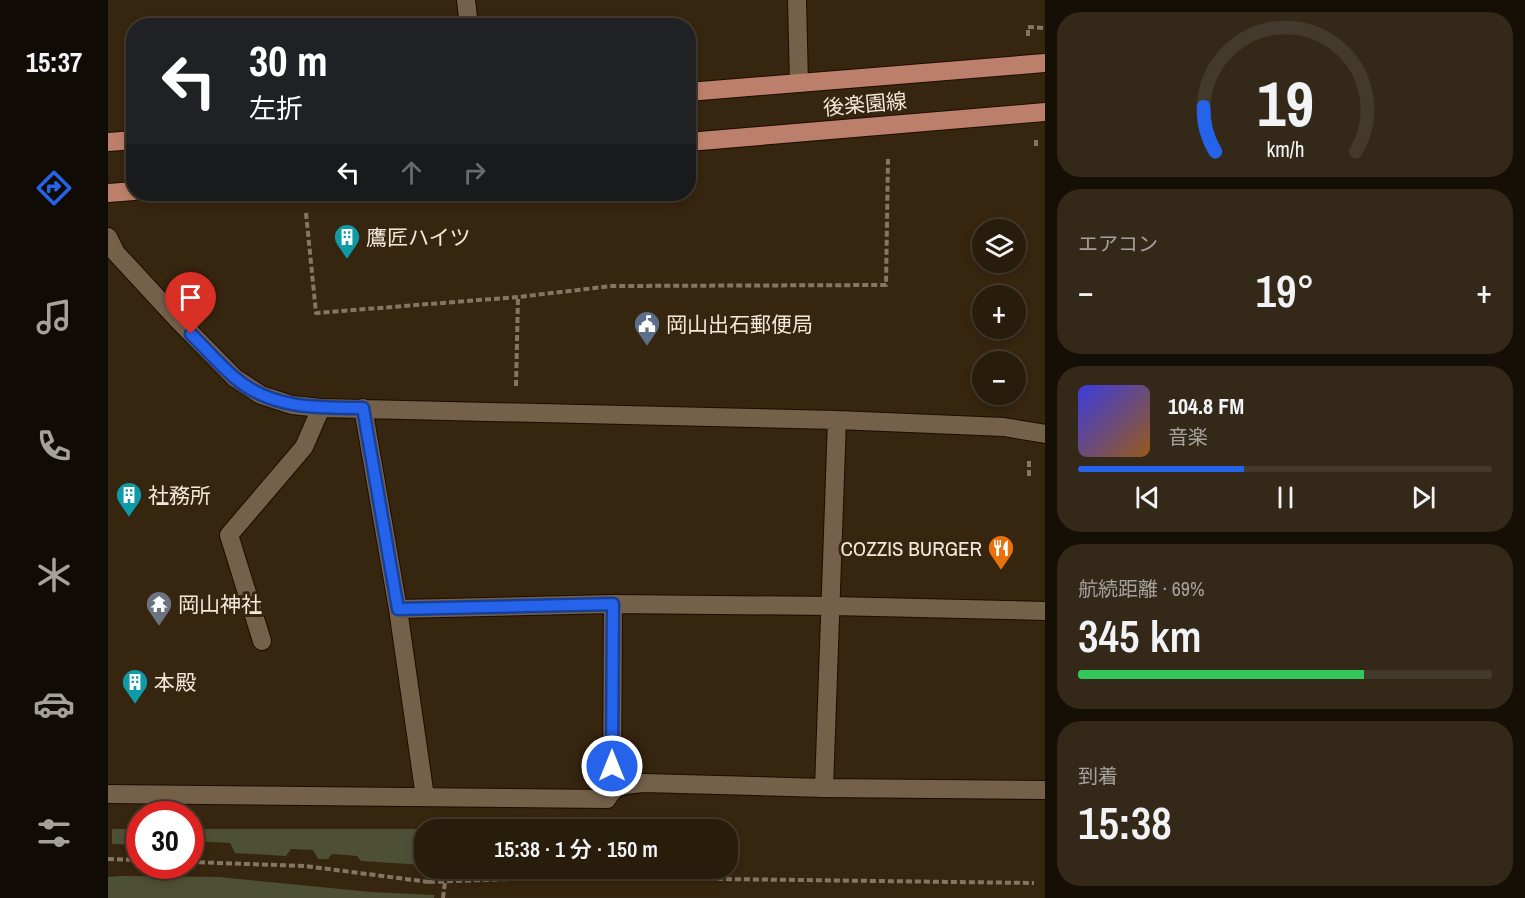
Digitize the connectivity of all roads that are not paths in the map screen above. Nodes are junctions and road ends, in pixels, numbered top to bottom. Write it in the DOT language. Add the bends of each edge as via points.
graph roads {
  1 [pos="466,0"];
  2 [pos="796,0"];
  3 [pos="468,18"];
  4 [pos="1045,63"];
  5 [pos="799,83"];
  6 [pos="696,91"];
  7 [pos="1045,112"];
  8 [pos="126,141"];
  9 [pos="696,141"];
  10 [pos="108,142"];
  11 [pos="126,192"];
  12 [pos="108,193"];
  13 [pos="108,237"];
  14 [pos="321,408"];
  15 [pos="363,408"];
  16 [pos="837,420"];
  17 [pos="1045,434"];
  18 [pos="613,604"];
  19 [pos="832,606"];
  20 [pos="398,609"];
  21 [pos="1045,611"];
  22 [pos="262,640"];
  23 [pos="824,788"];
  24 [pos="1045,790"];
  25 [pos="108,794"];
  26 [pos="609,794"];
  27 [pos="425,797"];
  1 -- 3 [label="street"];
  2 -- 5 [label="street"];
  4 -- 5 [label="main road, 後楽園線"];
  5 -- 6 [label="main road, 後楽園線"];
  7 -- 9 [label="main road, 後楽園線"];
  8 -- 10 [label="main road"];
  11 -- 12 [label="main road"];
  13 -- 14 [label="street" via="116,253 235,378 261,395 292,405"];
  14 -- 15 [label="street"];
  14 -- 22 [label="street" via="304,447 229,535"];
  15 -- 16 [label="street"];
  15 -- 20 [label="street"];
  16 -- 17 [label="street" via="1004,427"];
  16 -- 19 [label="street"];
  18 -- 19 [label="street"];
  18 -- 20 [label="street"];
  18 -- 26 [label="street"];
  19 -- 21 [label="street"];
  19 -- 23 [label="street"];
  20 -- 27 [label="street"];
  23 -- 24 [label="street"];
  23 -- 26 [label="street" via="644,783 622,786"];
  25 -- 27 [label="street"];
  26 -- 27 [label="street"];
}
